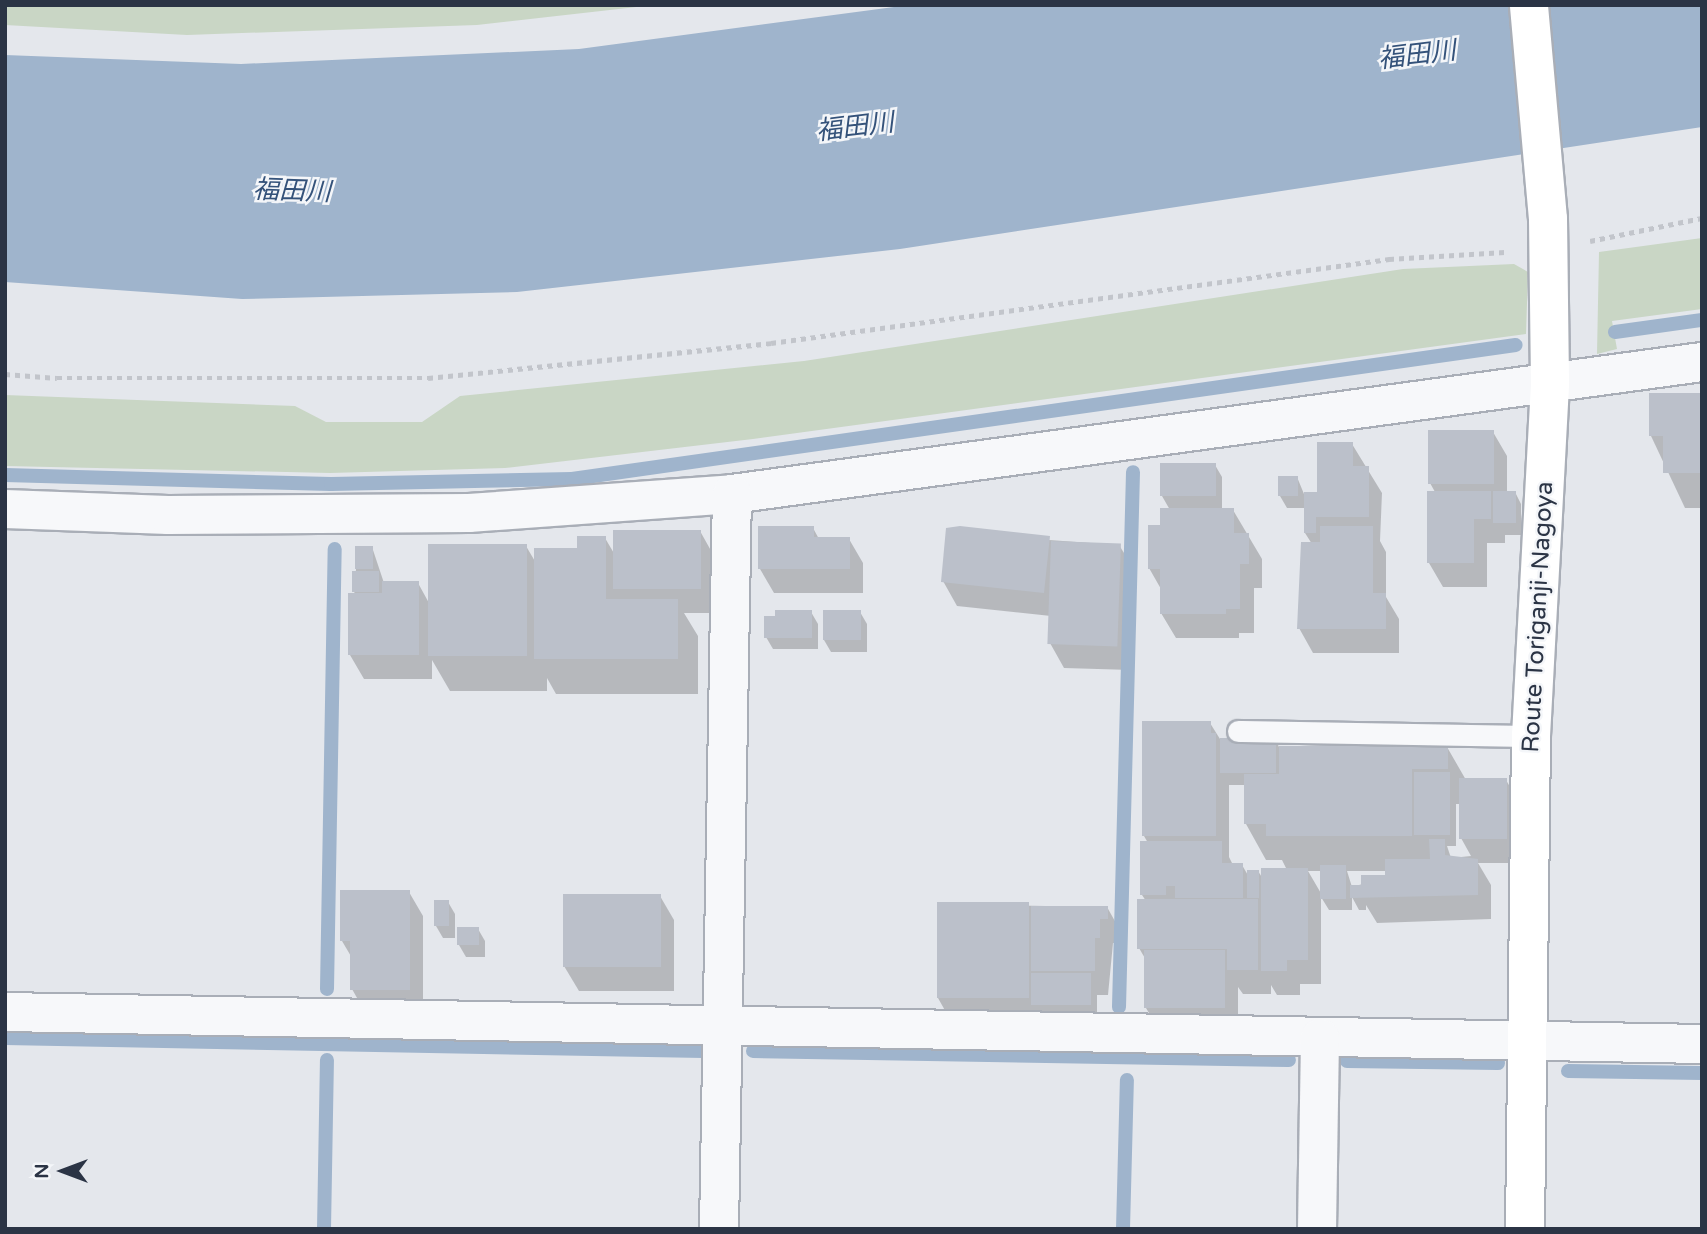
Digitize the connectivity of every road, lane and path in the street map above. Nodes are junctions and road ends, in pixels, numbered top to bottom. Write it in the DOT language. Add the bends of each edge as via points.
graph roads {
  1 [pos="1530,5"];
  2 [pos="1702,218"];
  3 [pos="1548,234"];
  4 [pos="1702,362"];
  5 [pos="5,374"];
  6 [pos="1550,383"];
  7 [pos="732,494"];
  8 [pos="5,509"];
  9 [pos="1238,731"];
  10 [pos="1531,736"];
  11 [pos="5,1012"];
  12 [pos="722,1026"];
  13 [pos="1320,1038"];
  14 [pos="1528,1041"];
  15 [pos="1702,1044"];
  16 [pos="719,1229"];
  17 [pos="1317,1229"];
  18 [pos="1525,1229"];
  1 -- 3 [label="main road, Route Toriganji-Nagoya"];
  2 -- 3 [label="path"];
  3 -- 5 [label="path" via="771,343 428,378 57,378"];
  3 -- 6 [label="main road, Route Toriganji-Nagoya"];
  4 -- 6 [label="street"];
  6 -- 7 [label="street"];
  6 -- 10 [label="main road, Route Toriganji-Nagoya"];
  7 -- 8 [label="street" via="469,513 168,515"];
  7 -- 12 [label="street"];
  9 -- 10 [label="lane"];
  10 -- 14 [label="main road, Route Toriganji-Nagoya"];
  11 -- 12 [label="street"];
  12 -- 13 [label="street"];
  12 -- 16 [label="street"];
  13 -- 14 [label="street"];
  13 -- 17 [label="street"];
  14 -- 15 [label="street"];
  14 -- 18 [label="main road, Route Toriganji-Nagoya"];
}
